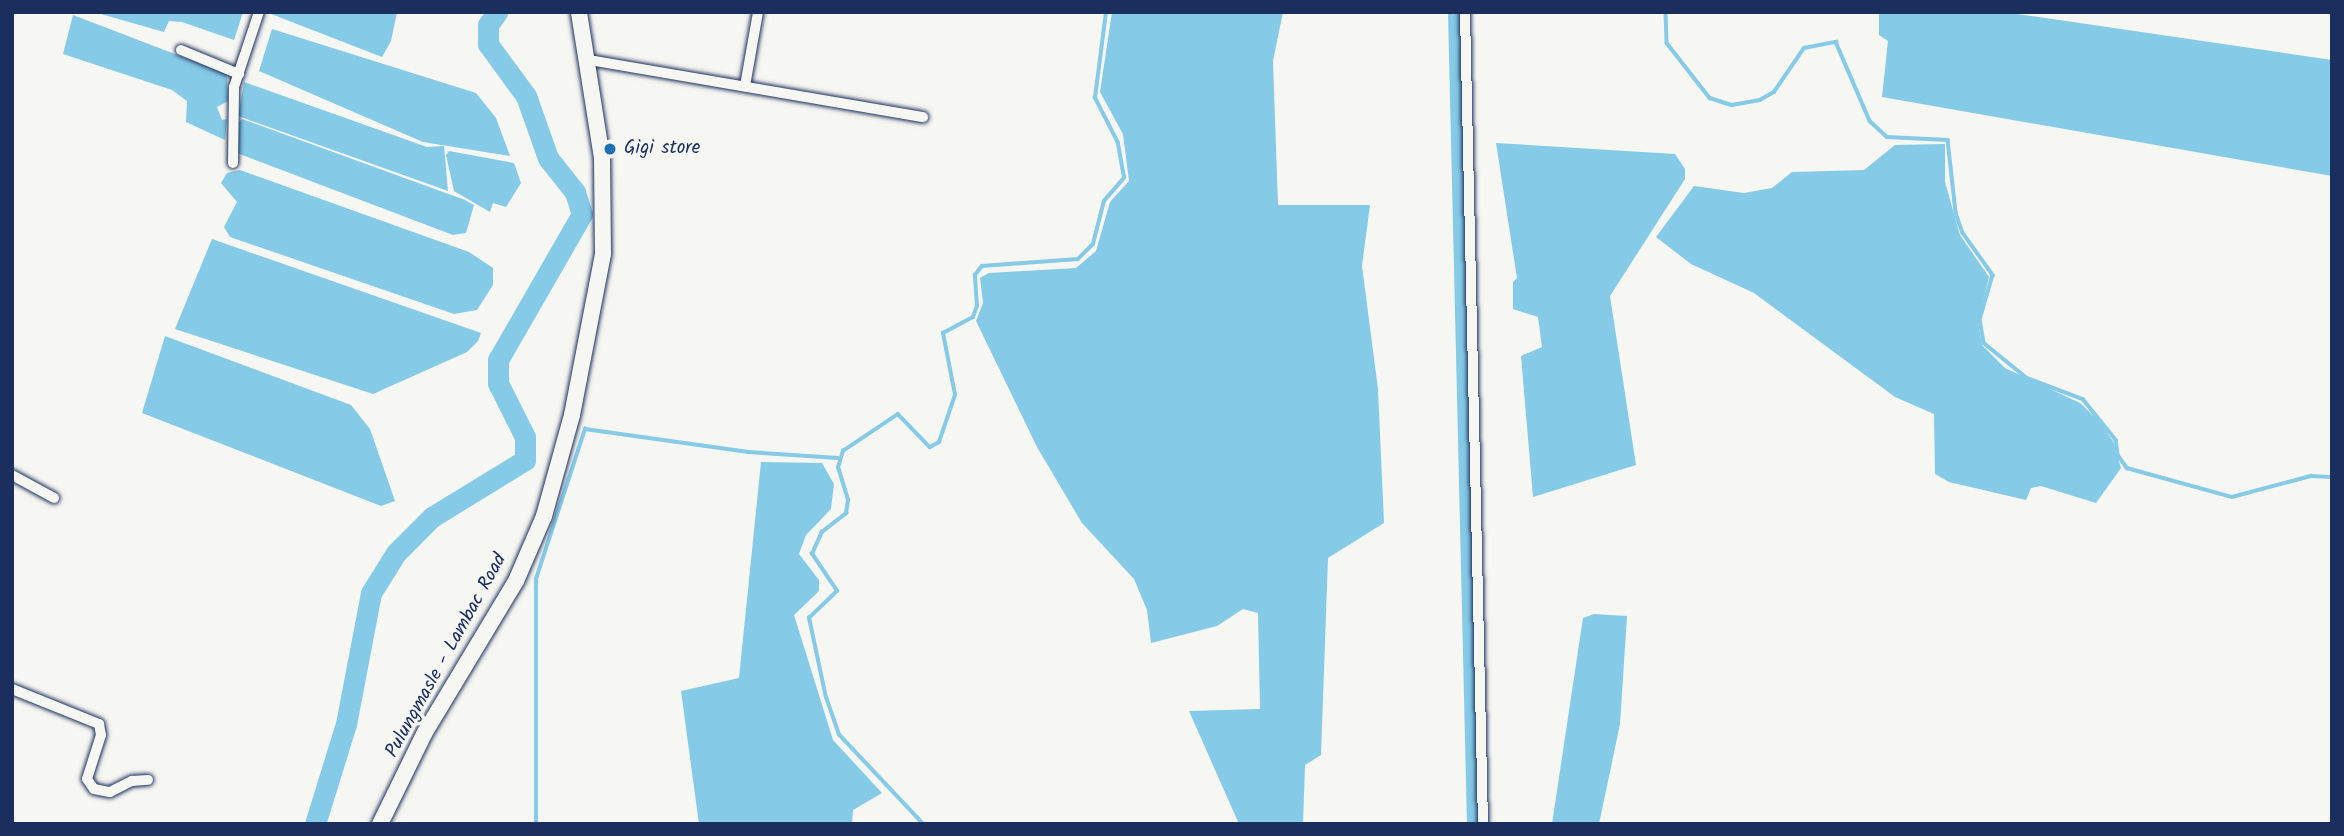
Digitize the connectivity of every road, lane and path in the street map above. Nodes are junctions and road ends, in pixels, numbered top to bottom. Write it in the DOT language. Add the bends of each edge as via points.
graph roads {
  1 [pos="259,12"];
  2 [pos="579,12"];
  3 [pos="758,12"];
  4 [pos="1465,12"];
  5 [pos="181,50"];
  6 [pos="589,60"];
  7 [pos="239,74"];
  8 [pos="745,86"];
  9 [pos="923,117"];
  10 [pos="233,163"];
  11 [pos="12,475"];
  12 [pos="54,498"];
  13 [pos="12,689"];
  14 [pos="148,780"];
  15 [pos="380,824"];
  16 [pos="1483,824"];
  1 -- 7 [label="street"];
  2 -- 6 [label="street, Pulungmasle - Lambac Road"];
  3 -- 8 [label="street"];
  4 -- 16 [label="street"];
  5 -- 7 [label="street"];
  6 -- 8 [label="street"];
  6 -- 15 [label="street, Pulungmasle - Lambac Road" via="602,158 603,254 599,296 562,457 516,581 424,734"];
  7 -- 10 [label="street" via="231,110"];
  8 -- 9 [label="street"];
  11 -- 12 [label="street"];
  13 -- 14 [label="street" via="99,724 101,736 87,779 94,789 110,792 132,781"];
}
